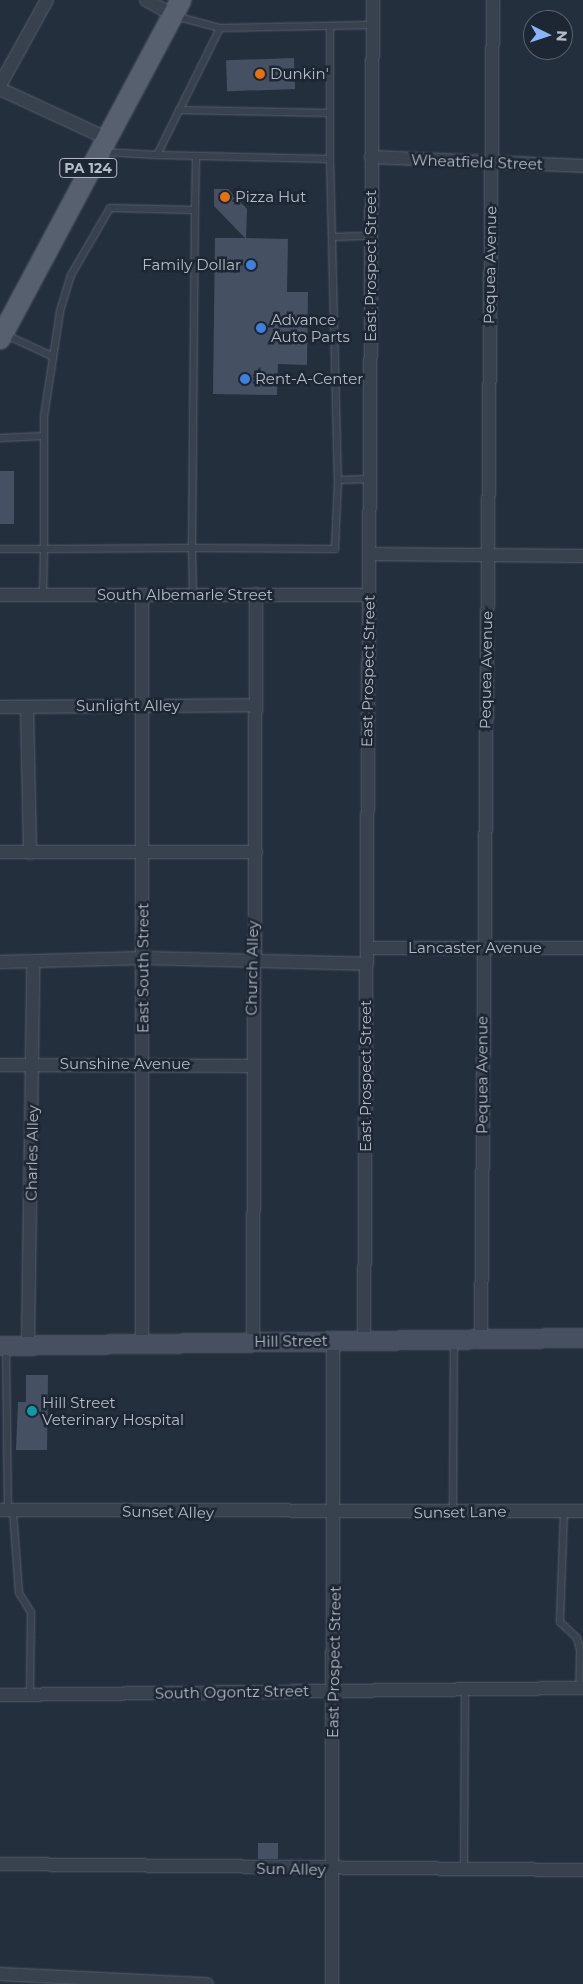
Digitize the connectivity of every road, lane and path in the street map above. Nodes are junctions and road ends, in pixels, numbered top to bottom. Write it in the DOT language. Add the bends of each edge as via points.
graph roads {
  1 [pos="47,0"];
  2 [pos="146,0"];
  3 [pos="373,0"];
  4 [pos="493,0"];
  5 [pos="177,7"];
  6 [pos="372,25"];
  7 [pos="330,26"];
  8 [pos="220,28"];
  9 [pos="0,87"];
  10 [pos="179,110"];
  11 [pos="330,113"];
  12 [pos="100,144"];
  13 [pos="157,155"];
  14 [pos="196,156"];
  15 [pos="371,157"];
  16 [pos="330,159"];
  17 [pos="492,164"];
  18 [pos="583,166"];
  19 [pos="195,210"];
  20 [pos="370,236"];
  21 [pos="332,237"];
  22 [pos="3,328"];
  23 [pos="52,356"];
  24 [pos="44,436"];
  25 [pos="0,438"];
  26 [pos="370,479"];
  27 [pos="338,480"];
  28 [pos="192,548"];
  29 [pos="0,549"];
  30 [pos="44,549"];
  31 [pos="370,554"];
  32 [pos="583,556"];
  33 [pos="487,558"];
  34 [pos="256,594"];
  35 [pos="0,595"];
  36 [pos="43,595"];
  37 [pos="142,595"];
  38 [pos="193,595"];
  39 [pos="369,595"];
  40 [pos="144,705"];
  41 [pos="255,705"];
  42 [pos="0,707"];
  43 [pos="27,707"];
  44 [pos="143,851"];
  45 [pos="0,852"];
  46 [pos="256,852"];
  47 [pos="30,853"];
  48 [pos="367,948"];
  49 [pos="583,948"];
  50 [pos="482,949"];
  51 [pos="144,958"];
  52 [pos="0,962"];
  53 [pos="252,962"];
  54 [pos="34,963"];
  55 [pos="367,964"];
  56 [pos="34,1064"];
  57 [pos="143,1064"];
  58 [pos="0,1065"];
  59 [pos="251,1066"];
  60 [pos="583,1338"];
  61 [pos="333,1340"];
  62 [pos="481,1340"];
  63 [pos="253,1341"];
  64 [pos="454,1341"];
  65 [pos="142,1342"];
  66 [pos="364,1342"];
  67 [pos="28,1344"];
  68 [pos="3,1346"];
  69 [pos="7,1510"];
  70 [pos="583,1510"];
  71 [pos="564,1511"];
  72 [pos="453,1512"];
  73 [pos="336,1514"];
  74 [pos="581,1688"];
  75 [pos="465,1690"];
  76 [pos="333,1691"];
  77 [pos="30,1694"];
  78 [pos="0,1695"];
  79 [pos="0,1864"];
  80 [pos="334,1870"];
  81 [pos="464,1870"];
  82 [pos="583,1870"];
  83 [pos="0,1974"];
  84 [pos="207,1984"];
  85 [pos="332,1984"];
  1 -- 9 [label="street"];
  2 -- 5 [label="street"];
  3 -- 6 [label="street, East Prospect Street"];
  4 -- 17 [label="street, Pequea Avenue"];
  5 -- 8 [label="lane"];
  5 -- 12 [label="main road, PA 124"];
  6 -- 7 [label="lane"];
  6 -- 15 [label="street, East Prospect Street"];
  7 -- 8 [label="lane"];
  7 -- 11 [label="lane"];
  8 -- 10 [label="lane"];
  9 -- 12 [label="street"];
  10 -- 11 [label="lane"];
  10 -- 13 [label="lane"];
  11 -- 16 [label="lane"];
  12 -- 13 [label="lane"];
  12 -- 22 [label="main road, PA 124"];
  13 -- 14 [label="lane"];
  14 -- 16 [label="lane"];
  14 -- 19 [label="lane"];
  15 -- 17 [label="street, Wheatfield Street"];
  15 -- 20 [label="street, East Prospect Street"];
  16 -- 21 [label="lane"];
  17 -- 18 [label="street, Wheatfield Street"];
  17 -- 33 [label="street, Pequea Avenue"];
  19 -- 23 [label="lane" via="110,208 71,275"];
  19 -- 28 [label="lane"];
  20 -- 21 [label="lane"];
  20 -- 26 [label="street, East Prospect Street"];
  21 -- 27 [label="lane"];
  22 -- 23 [label="lane"];
  23 -- 24 [label="lane"];
  24 -- 25 [label="lane"];
  24 -- 30 [label="lane"];
  26 -- 27 [label="lane"];
  26 -- 31 [label="street, East Prospect Street"];
  27 -- 28 [label="lane" via="335,549"];
  28 -- 30 [label="lane"];
  28 -- 38 [label="lane"];
  29 -- 30 [label="lane"];
  30 -- 36 [label="lane"];
  31 -- 33 [label="street"];
  31 -- 39 [label="street, East Prospect Street"];
  32 -- 33 [label="street"];
  33 -- 50 [label="street, Pequea Avenue"];
  34 -- 38 [label="street, South Albemarle Street"];
  34 -- 39 [label="street, South Albemarle Street"];
  34 -- 41 [label="street, Church Alley"];
  35 -- 36 [label="street, South Albemarle Street"];
  36 -- 37 [label="street, South Albemarle Street"];
  37 -- 38 [label="street, South Albemarle Street"];
  37 -- 40 [label="street, East South Street"];
  39 -- 48 [label="street, East Prospect Street"];
  40 -- 41 [label="street, Sunlight Alley"];
  40 -- 43 [label="street, Sunlight Alley"];
  40 -- 44 [label="street, East South Street"];
  41 -- 46 [label="street, Church Alley"];
  42 -- 43 [label="street, Sunlight Alley"];
  43 -- 47 [label="street"];
  44 -- 46 [label="street"];
  44 -- 47 [label="street"];
  44 -- 51 [label="street, East South Street"];
  45 -- 47 [label="street"];
  46 -- 53 [label="street, Church Alley"];
  48 -- 50 [label="street, Lancaster Avenue"];
  48 -- 55 [label="street, East Prospect Street"];
  49 -- 50 [label="street, Lancaster Avenue"];
  50 -- 62 [label="street, Pequea Avenue"];
  51 -- 53 [label="street"];
  51 -- 54 [label="street"];
  51 -- 57 [label="street, East South Street"];
  52 -- 54 [label="street"];
  53 -- 55 [label="street"];
  53 -- 59 [label="street, Church Alley"];
  54 -- 56 [label="street, Charles Alley"];
  55 -- 66 [label="street, East Prospect Street"];
  56 -- 57 [label="street, Sunshine Avenue"];
  56 -- 58 [label="street, Sunshine Avenue"];
  56 -- 67 [label="street, Charles Alley"];
  57 -- 59 [label="street, Sunshine Avenue"];
  57 -- 65 [label="street, East South Street"];
  59 -- 63 [label="street, Church Alley"];
  60 -- 62 [label="main road, Hill Street"];
  61 -- 63 [label="main road, Hill Street"];
  61 -- 66 [label="main road, Hill Street"];
  61 -- 73 [label="street, East Prospect Street"];
  62 -- 64 [label="main road, Hill Street"];
  63 -- 65 [label="main road, Hill Street"];
  64 -- 66 [label="main road, Hill Street"];
  64 -- 72 [label="lane"];
  65 -- 67 [label="main road, Hill Street"];
  67 -- 68 [label="main road, Hill Street"];
  68 -- 69 [label="lane"];
  69 -- 73 [label="street, Sunset Alley"];
  69 -- 77 [label="lane" via="19,1593 31,1612"];
  70 -- 71 [label="street, Sunset Lane"];
  71 -- 72 [label="street, Sunset Lane"];
  71 -- 74 [label="lane" via="560,1622 577,1638"];
  72 -- 73 [label="street, Sunset Lane"];
  73 -- 76 [label="street, East Prospect Street"];
  74 -- 75 [label="street, South Ogontz Street"];
  75 -- 76 [label="street, South Ogontz Street"];
  75 -- 81 [label="lane"];
  76 -- 77 [label="street, South Ogontz Street"];
  76 -- 80 [label="street, East Prospect Street"];
  77 -- 78 [label="street, South Ogontz Street"];
  79 -- 80 [label="street, Sun Alley"];
  80 -- 81 [label="street, Sun Alley"];
  80 -- 85 [label="street, East Prospect Street"];
  81 -- 82 [label="street, Sun Alley"];
  83 -- 84 [label="street"];
}
